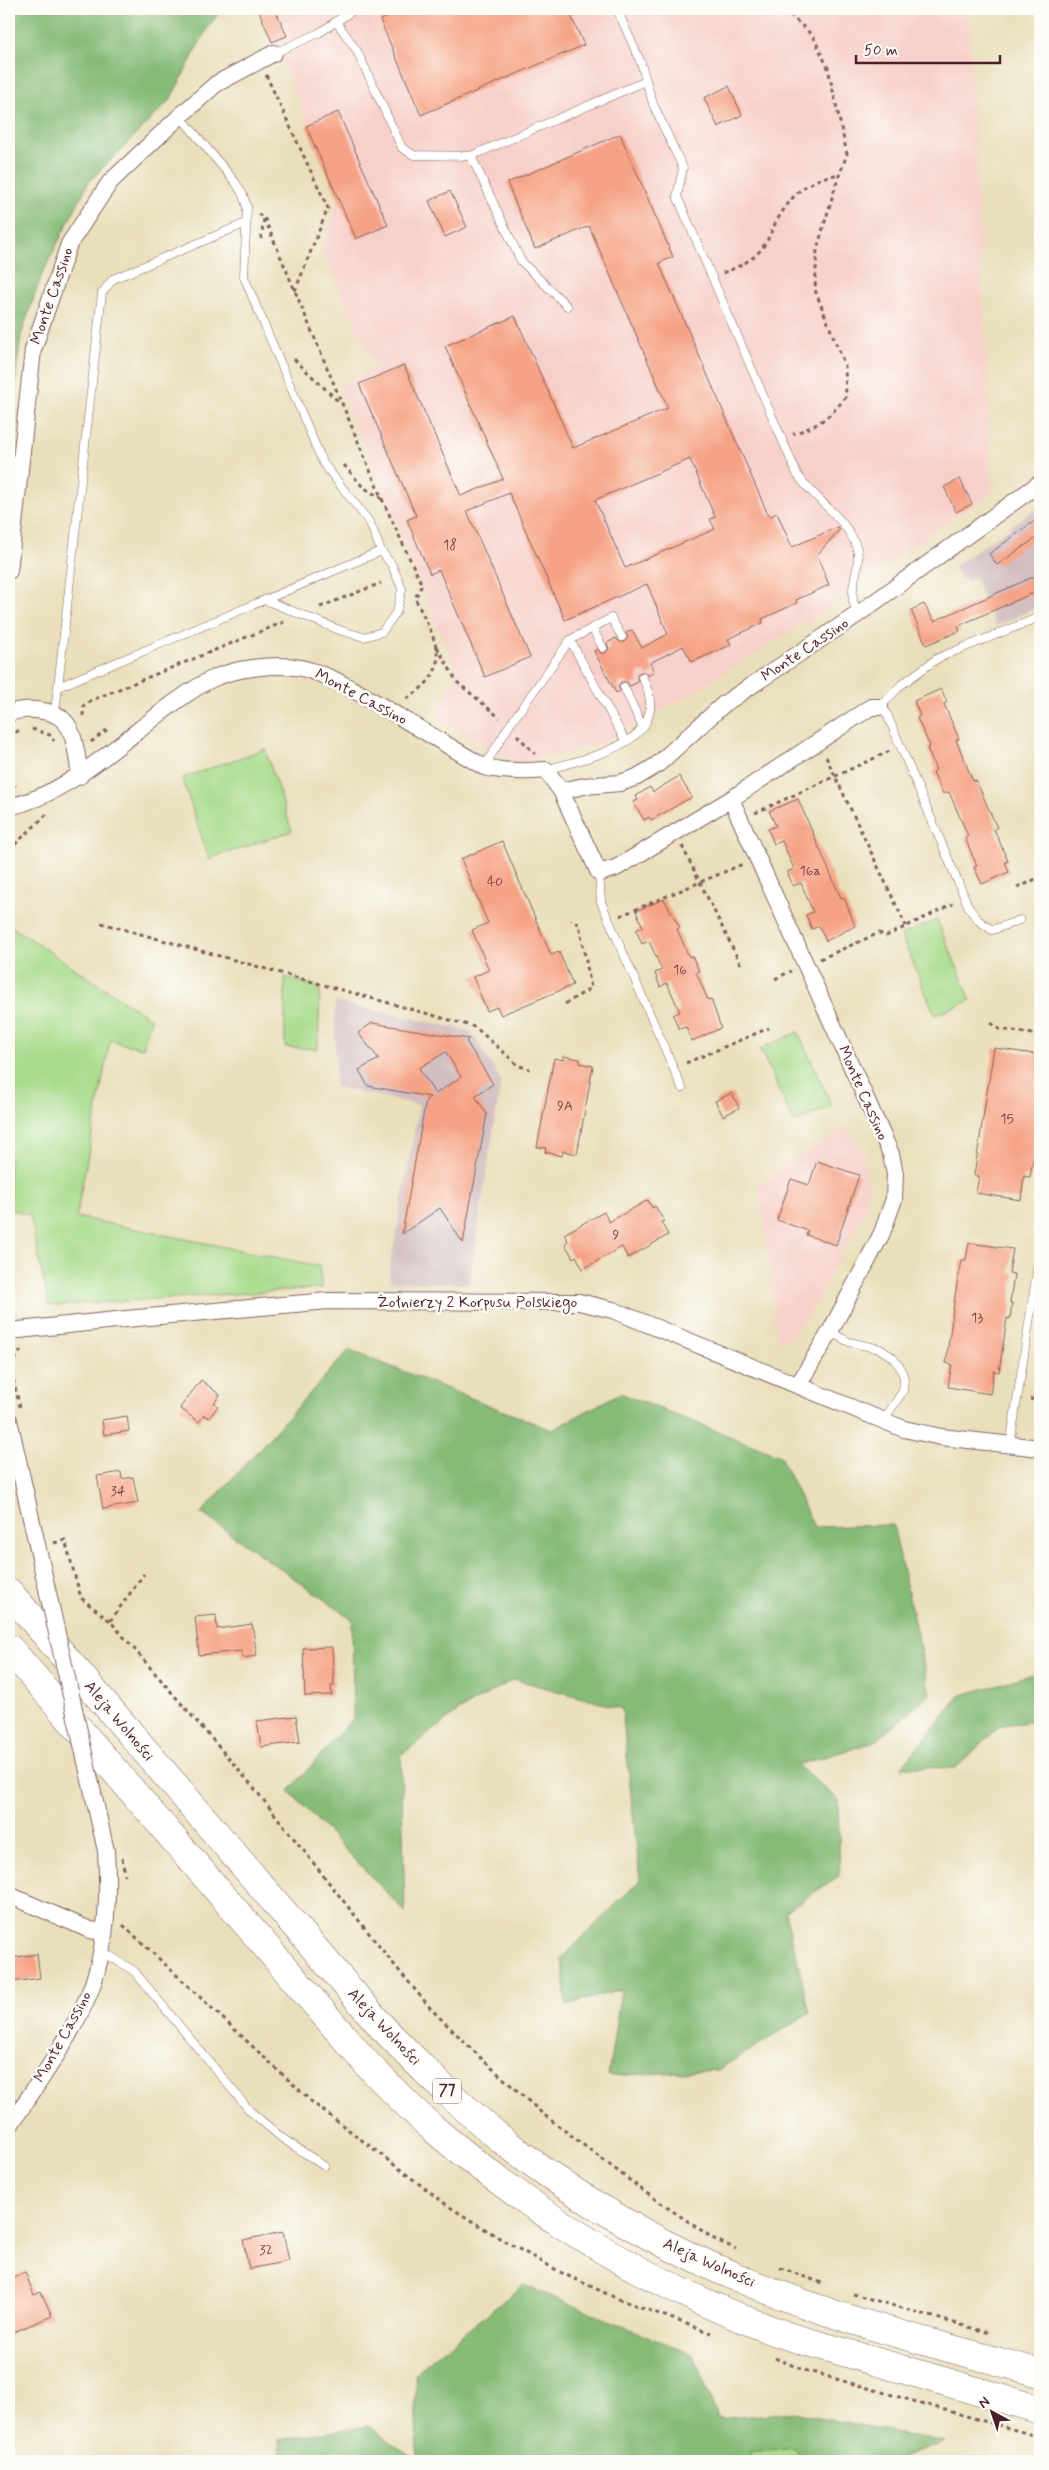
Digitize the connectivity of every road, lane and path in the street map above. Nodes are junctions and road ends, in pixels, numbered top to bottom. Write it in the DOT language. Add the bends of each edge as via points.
graph roads {
  1 [pos="355,9"];
  2 [pos="617,9"];
  3 [pos="784,9"];
  4 [pos="336,21"];
  5 [pos="274,53"];
  6 [pos="259,61"];
  7 [pos="646,81"];
  8 [pos="180,116"];
  9 [pos="471,156"];
  10 [pos="840,174"];
  11 [pos="246,223"];
  12 [pos="260,245"];
  13 [pos="713,278"];
  14 [pos="295,292"];
  15 [pos="567,306"];
  16 [pos="298,372"];
  17 [pos="342,406"];
  18 [pos="783,438"];
  19 [pos="339,459"];
  20 [pos="1040,483"];
  21 [pos="382,499"];
  22 [pos="381,551"];
  23 [pos="9,571"];
  24 [pos="381,583"];
  25 [pos="265,600"];
  26 [pos="858,614"];
  27 [pos="302,615"];
  28 [pos="1040,617"];
  29 [pos="592,628"];
  30 [pos="622,637"];
  31 [pos="570,640"];
  32 [pos="436,644"];
  33 [pos="603,648"];
  34 [pos="642,677"];
  35 [pos="624,687"];
  36 [pos="58,688"];
  37 [pos="399,704"];
  38 [pos="880,707"];
  39 [pos="55,712"];
  40 [pos="507,712"];
  41 [pos="9,713"];
  42 [pos="84,718"];
  43 [pos="502,720"];
  44 [pos="114,725"];
  45 [pos="497,726"];
  46 [pos="509,726"];
  47 [pos="643,728"];
  48 [pos="86,735"];
  49 [pos="9,737"];
  50 [pos="819,740"];
  51 [pos="626,742"];
  52 [pos="900,746"];
  53 [pos="75,750"];
  54 [pos="484,767"];
  55 [pos="546,770"];
  56 [pos="80,776"];
  57 [pos="836,777"];
  58 [pos="9,781"];
  59 [pos="20,787"];
  60 [pos="561,792"];
  61 [pos="730,799"];
  62 [pos="9,807"];
  63 [pos="55,808"];
  64 [pos="740,820"];
  65 [pos="676,832"];
  66 [pos="9,850"];
  67 [pos="730,870"];
  68 [pos="599,873"];
  69 [pos="1040,874"];
  70 [pos="700,882"];
  71 [pos="1016,887"];
  72 [pos="948,907"];
  73 [pos="571,920"];
  74 [pos="1020,920"];
  75 [pos="609,921"];
  76 [pos="101,922"];
  77 [pos="906,926"];
  78 [pos="741,965"];
  79 [pos="805,965"];
  80 [pos="789,972"];
  81 [pos="775,979"];
  82 [pos="565,1004"];
  83 [pos="990,1023"];
  84 [pos="769,1028"];
  85 [pos="1040,1035"];
  86 [pos="673,1068"];
  87 [pos="530,1069"];
  88 [pos="682,1088"];
  89 [pos="1040,1252"];
  90 [pos="9,1332"];
  91 [pos="830,1332"];
  92 [pos="798,1385"];
  93 [pos="1027,1398"];
  94 [pos="1040,1400"];
  95 [pos="9,1420"];
  96 [pos="884,1421"];
  97 [pos="1010,1445"];
  98 [pos="1040,1448"];
  99 [pos="51,1544"];
  100 [pos="144,1574"];
  101 [pos="9,1592"];
  102 [pos="110,1621"];
  103 [pos="9,1648"];
  104 [pos="9,1896"];
  105 [pos="104,1932"];
  106 [pos="100,1950"];
  107 [pos="9,2127"];
  108 [pos="324,2166"];
  109 [pos="740,2252"];
  110 [pos="772,2264"];
  111 [pos="825,2284"];
  112 [pos="844,2291"];
  113 [pos="993,2334"];
  114 [pos="1040,2373"];
  115 [pos="1040,2410"];
  1 -- 4 [label="lane"];
  2 -- 7 [label="lane"];
  3 -- 10 [label="path" via="813,36 828,68 847,154"];
  4 -- 5 [label="lane" via="319,33"];
  4 -- 9 [label="lane" via="357,51 402,148 414,155"];
  5 -- 6 [label="street, Monte Cassino"];
  6 -- 8 [label="street, Monte Cassino" via="216,84"];
  6 -- 14 [label="path" via="328,208"];
  7 -- 9 [label="lane"];
  7 -- 13 [label="lane" via="653,104 683,168 678,196"];
  8 -- 11 [label="lane" via="244,195"];
  8 -- 23 [label="street, Monte Cassino" via="110,182 69,244 33,350"];
  9 -- 15 [label="lane" via="521,261"];
  10 -- 13 [label="path" via="822,176 806,185 789,199 762,249 749,261"];
  10 -- 18 [label="path" via="818,249 815,290 844,366 846,397 817,426"];
  11 -- 22 [label="lane" via="244,277 323,463 370,523"];
  11 -- 36 [label="lane" via="113,280 102,293"];
  12 -- 14 [label="path" via="264,217"];
  13 -- 18 [label="lane"];
  14 -- 17 [label="path"];
  16 -- 17 [label="path" via="290,355"];
  17 -- 21 [label="path"];
  18 -- 26 [label="lane" via="804,486 841,521 857,548 858,564 852,599"];
  19 -- 21 [label="path" via="363,487"];
  20 -- 26 [label="street, Monte Cassino"];
  21 -- 32 [label="path" via="422,585 415,598"];
  22 -- 25 [label="lane"];
  22 -- 27 [label="lane" via="392,565 402,589 397,611 382,632 364,637"];
  24 -- 27 [label="path"];
  25 -- 27 [label="lane"];
  25 -- 36 [label="lane"];
  26 -- 60 [label="street, Monte Cassino" via="724,704 657,765 620,783"];
  27 -- 42 [label="path" via="92,700 84,704"];
  28 -- 38 [label="lane" via="938,658 901,685"];
  29 -- 30 [label="lane" via="611,618"];
  29 -- 31 [label="lane"];
  29 -- 33 [label="lane"];
  31 -- 46 [label="lane"];
  31 -- 51 [label="lane"];
  32 -- 37 [label="path" via="438,662 424,688"];
  32 -- 43 [label="path" via="457,682"];
  34 -- 47 [label="lane" via="650,693 650,714"];
  35 -- 47 [label="lane"];
  36 -- 39 [label="lane"];
  38 -- 50 [label="street" via="871,707"];
  38 -- 52 [label="lane" via="886,712"];
  39 -- 41 [label="street" via="25,708"];
  39 -- 53 [label="street" via="72,731"];
  40 -- 43 [label="path"];
  43 -- 45 [label="path"];
  44 -- 48 [label="path" via="88,744"];
  46 -- 54 [label="lane"];
  46 -- 55 [label="path"];
  47 -- 51 [label="lane"];
  49 -- 53 [label="path" via="22,729 37,730 50,735 60,748 62,757"];
  50 -- 57 [label="path"];
  50 -- 61 [label="street"];
  51 -- 55 [label="lane"];
  52 -- 57 [label="path"];
  52 -- 74 [label="lane" via="969,908 992,930"];
  53 -- 56 [label="street"];
  54 -- 55 [label="street, Monte Cassino" via="499,771"];
  54 -- 56 [label="street, Monte Cassino" via="320,673 277,666 213,678 153,719"];
  55 -- 60 [label="street"];
  56 -- 62 [label="street, Monte Cassino" via="30,802"];
  57 -- 64 [label="path"];
  57 -- 77 [label="path"];
  58 -- 59 [label="path" via="12,786"];
  60 -- 68 [label="street"];
  61 -- 64 [label="street, Monte Cassino"];
  61 -- 65 [label="street"];
  63 -- 66 [label="path" via="25,832"];
  64 -- 79 [label="street, Monte Cassino"];
  65 -- 68 [label="street" via="616,868"];
  65 -- 70 [label="path"];
  67 -- 70 [label="path"];
  68 -- 75 [label="lane" via="601,902"];
  69 -- 71 [label="path" via="1031,882"];
  70 -- 75 [label="path"];
  70 -- 78 [label="path"];
  72 -- 77 [label="path"];
  73 -- 82 [label="path" via="579,924 592,988"];
  75 -- 86 [label="lane"];
  76 -- 87 [label="path" via="475,1027 519,1066"];
  77 -- 79 [label="path" via="886,936 879,933"];
  79 -- 91 [label="street, Monte Cassino" via="891,1154 895,1174 894,1199 882,1233"];
  80 -- 81 [label="path"];
  83 -- 85 [label="path" via="1000,1029"];
  84 -- 86 [label="path"];
  86 -- 88 [label="lane"];
  89 -- 97 [label="lane"];
  90 -- 92 [label="street, Żołnierzy 2 Korpusu Polskiego" via="126,1318 328,1302 579,1302 613,1310"];
  91 -- 92 [label="street, Monte Cassino"];
  91 -- 96 [label="lane" via="849,1342 880,1349 900,1367 904,1378 903,1391"];
  92 -- 96 [label="street, Żołnierzy 2 Korpusu Polskiego"];
  93 -- 94 [label="path"];
  95 -- 105 [label="street, Monte Cassino, bridge" via="106,1851 108,1878"];
  96 -- 97 [label="street, Żołnierzy 2 Korpusu Polskiego" via="941,1437"];
  97 -- 98 [label="street, Żołnierzy 2 Korpusu Polskiego"];
  99 -- 102 [label="path" via="65,1540 81,1598"];
  100 -- 102 [label="path"];
  101 -- 114 [label="highway, Aleja Wolności / 77" via="376,2020 425,2071 510,2146 604,2210 695,2259 825,2312"];
  102 -- 109 [label="path" via="250,1783 432,2010 543,2114 649,2196 714,2239"];
  103 -- 115 [label="highway, 77" via="368,2065 433,2128 486,2172 546,2216 608,2254 727,2312 786,2335"];
  104 -- 105 [label="street" via="90,1930"];
  105 -- 106 [label="street, Monte Cassino"];
  106 -- 107 [label="street, Monte Cassino" via="90,1992 78,2017"];
  106 -- 108 [label="lane" via="134,1971 250,2111 282,2138"];
  110 -- 111 [label="path"];
  112 -- 113 [label="path"];
}
